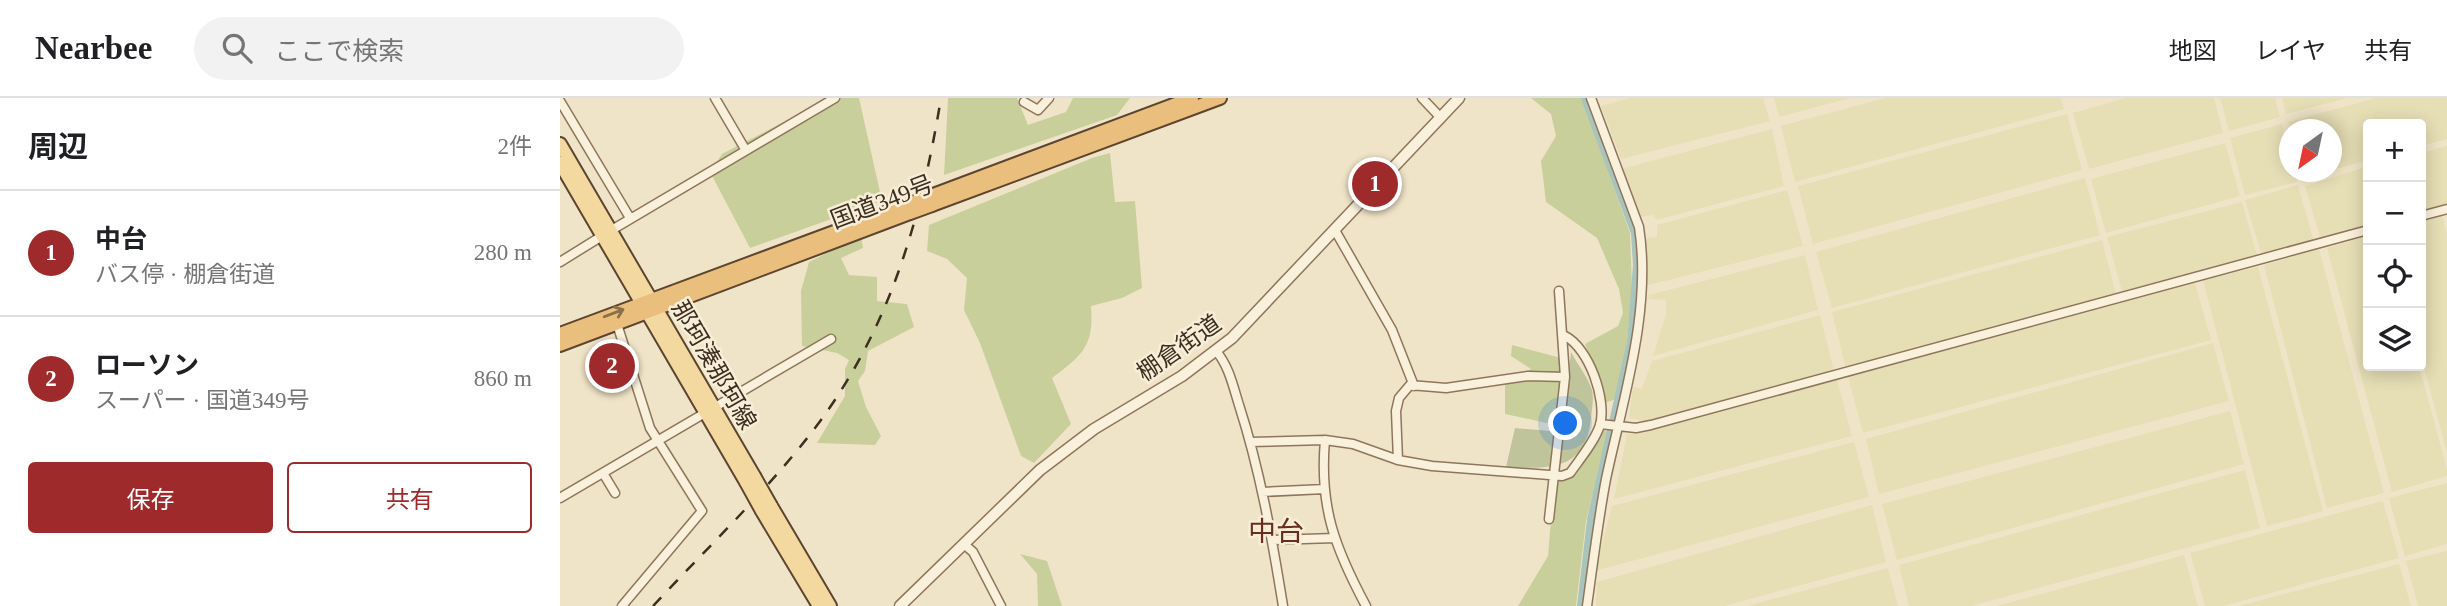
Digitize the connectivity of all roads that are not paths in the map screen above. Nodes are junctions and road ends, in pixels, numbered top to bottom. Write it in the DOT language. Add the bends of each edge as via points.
graph roads {
  1 [pos="715,98"];
  2 [pos="835,98"];
  3 [pos="1049,98"];
  4 [pos="1192,98"];
  5 [pos="1220,98"];
  6 [pos="1422,98"];
  7 [pos="1459,98"];
  8 [pos="1591,98"];
  9 [pos="560,101"];
  10 [pos="1024,102"];
  11 [pos="1441,118"];
  12 [pos="560,145"];
  13 [pos="745,149"];
  14 [pos="560,163"];
  15 [pos="932,200"];
  16 [pos="2447,209"];
  17 [pos="2426,215"];
  18 [pos="630,218"];
  19 [pos="2363,231"];
  20 [pos="1336,232"];
  21 [pos="606,233"];
  22 [pos="560,262"];
  23 [pos="1559,291"];
  24 [pos="649,307"];
  25 [pos="617,324"];
  26 [pos="560,334"];
  27 [pos="1565,337"];
  28 [pos="831,339"];
  29 [pos="560,345"];
  30 [pos="1216,351"];
  31 [pos="1565,377"];
  32 [pos="1414,386"];
  33 [pos="711,411"];
  34 [pos="1610,425"];
  35 [pos="1325,440"];
  36 [pos="658,442"];
  37 [pos="1250,442"];
  38 [pos="1398,460"];
  39 [pos="603,473"];
  40 [pos="1553,475"];
  41 [pos="1325,489"];
  42 [pos="1262,492"];
  43 [pos="615,493"];
  44 [pos="560,498"];
  45 [pos="767,508"];
  46 [pos="1549,519"];
  47 [pos="1335,538"];
  48 [pos="1272,540"];
  49 [pos="965,545"];
  50 [pos="622,606"];
  51 [pos="818,606"];
  52 [pos="830,606"];
  53 [pos="900,606"];
  54 [pos="1001,606"];
  55 [pos="1283,606"];
  56 [pos="1366,606"];
  57 [pos="1587,606"];
  1 -- 13 [label="street"];
  2 -- 13 [label="street"];
  3 -- 10 [label="street" via="1038,110"];
  4 -- 15 [label="highway, 国道349号"];
  5 -- 15 [label="highway, 国道349号"];
  6 -- 11 [label="street"];
  7 -- 11 [label="street, 棚倉街道"];
  8 -- 34 [label="street" via="1643,249 1634,348"];
  9 -- 18 [label="street"];
  11 -- 20 [label="street, 棚倉街道"];
  12 -- 21 [label="main road, 那珂湊那珂線"];
  13 -- 18 [label="street"];
  14 -- 21 [label="main road, 那珂湊那珂線"];
  15 -- 24 [label="highway, 国道349号, bridge"];
  16 -- 17 [label="street"];
  18 -- 21 [label="street"];
  19 -- 34 [label="street" via="1650,425"];
  20 -- 30 [label="street, 棚倉街道"];
  20 -- 32 [label="street" via="1392,330"];
  21 -- 22 [label="street"];
  21 -- 24 [label="main road, 那珂湊那珂線"];
  23 -- 27 [label="street"];
  24 -- 25 [label="highway, 国道349号"];
  26 -- 24 [label="highway, 国道349号, one-way"];
  24 -- 33 [label="main road, 那珂湊那珂線"];
  25 -- 29 [label="highway, 国道349号"];
  25 -- 36 [label="street"];
  27 -- 31 [label="street"];
  27 -- 34 [label="street" via="1585,355"];
  28 -- 33 [label="street"];
  30 -- 37 [label="street" via="1225,362"];
  30 -- 49 [label="street, 棚倉街道" via="1068,447"];
  31 -- 32 [label="street" via="1528,376 1446,388"];
  31 -- 40 [label="street"];
  32 -- 38 [label="street" via="1399,398 1396,411"];
  33 -- 36 [label="street"];
  33 -- 45 [label="main road, 那珂湊那珂線, bridge"];
  34 -- 40 [label="street" via="1570,472"];
  34 -- 57 [label="street"];
  35 -- 37 [label="street"];
  35 -- 38 [label="street" via="1353,444"];
  35 -- 41 [label="street"];
  36 -- 39 [label="street"];
  36 -- 50 [label="street" via="702,511"];
  37 -- 42 [label="street"];
  38 -- 40 [label="street"];
  39 -- 43 [label="street"];
  39 -- 44 [label="street"];
  40 -- 46 [label="street"];
  41 -- 42 [label="street"];
  41 -- 47 [label="street"];
  42 -- 48 [label="street"];
  45 -- 51 [label="main road, 那珂湊那珂線"];
  45 -- 52 [label="main road, 那珂湊那珂線"];
  47 -- 48 [label="street"];
  47 -- 56 [label="street"];
  48 -- 55 [label="street"];
  49 -- 53 [label="street, 棚倉街道"];
  49 -- 54 [label="street" via="974,552"];
}
